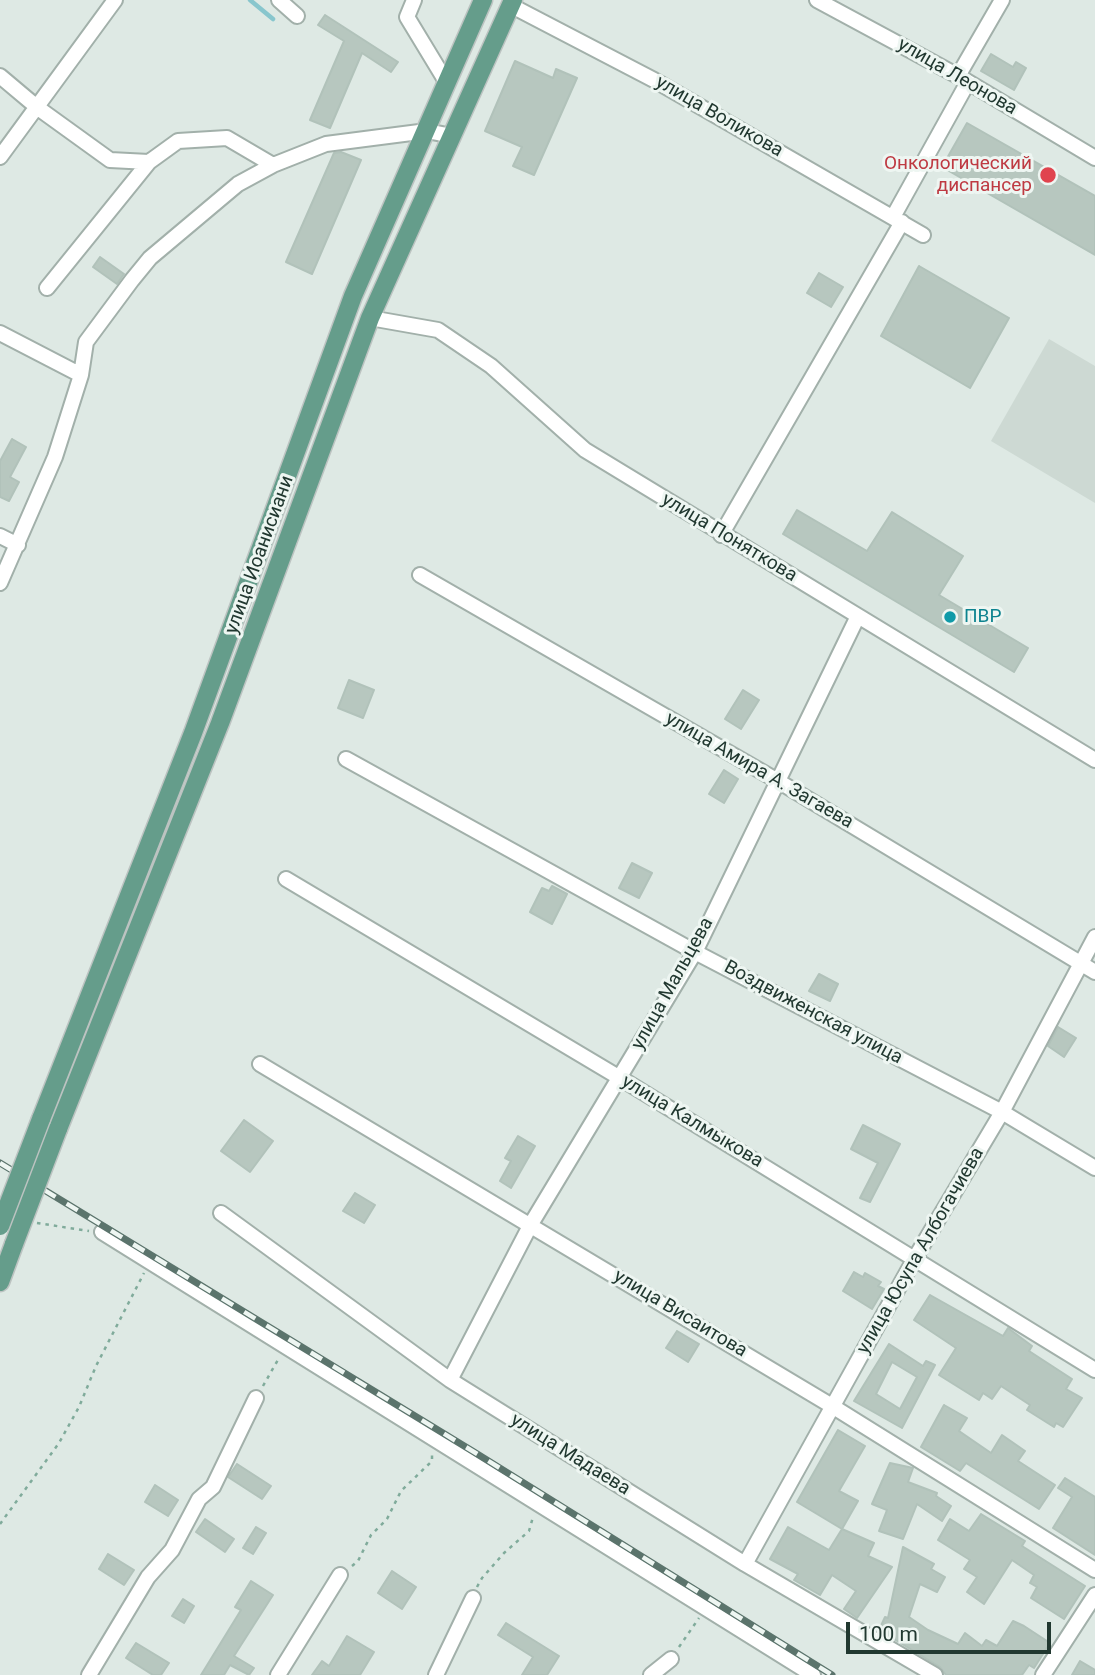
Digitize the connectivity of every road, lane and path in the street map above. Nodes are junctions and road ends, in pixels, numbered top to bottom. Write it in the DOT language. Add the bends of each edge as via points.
graph roads {
  1 [pos="115,0"];
  2 [pos="279,0"];
  3 [pos="414,0"];
  4 [pos="483,0"];
  5 [pos="817,0"];
  6 [pos="1002,0"];
  7 [pos="511,3"];
  8 [pos="297,16"];
  9 [pos="0,75"];
  10 [pos="963,79"];
  11 [pos="447,83"];
  12 [pos="38,108"];
  13 [pos="427,131"];
  14 [pos="452,136"];
  15 [pos="0,157"];
  16 [pos="1095,158"];
  17 [pos="149,162"];
  18 [pos="273,165"];
  19 [pos="897,219"];
  20 [pos="923,235"];
  21 [pos="47,288"];
  22 [pos="353,296"];
  23 [pos="370,318"];
  24 [pos="342,326"];
  25 [pos="0,333"];
  26 [pos="81,375"];
  27 [pos="721,535"];
  28 [pos="0,536"];
  29 [pos="18,545"];
  30 [pos="420,575"];
  31 [pos="0,583"];
  32 [pos="858,615"];
  33 [pos="346,759"];
  34 [pos="1095,760"];
  35 [pos="778,781"];
  36 [pos="286,879"];
  37 [pos="1095,937"];
  38 [pos="695,952"];
  39 [pos="1080,963"];
  40 [pos="1095,972"];
  41 [pos="260,1064"];
  42 [pos="620,1078"];
  43 [pos="1002,1112"];
  44 [pos="1095,1168"];
  45 [pos="221,1213"];
  46 [pos="27,1221"];
  47 [pos="531,1224"];
  48 [pos="0,1226"];
  49 [pos="102,1232"];
  50 [pos="915,1258"];
  51 [pos="150,1262"];
  52 [pos="0,1282"];
  53 [pos="285,1346"];
  54 [pos="1095,1370"];
  55 [pos="450,1380"];
  56 [pos="256,1398"];
  57 [pos="832,1406"];
  58 [pos="432,1438"];
  59 [pos="536,1504"];
  60 [pos="0,1524"];
  61 [pos="745,1564"];
  62 [pos="1095,1570"];
  63 [pos="340,1575"];
  64 [pos="1095,1595"];
  65 [pos="473,1598"];
  66 [pos="705,1609"];
  67 [pos="671,1659"];
  68 [pos="89,1675"];
  69 [pos="278,1675"];
  70 [pos="436,1675"];
  71 [pos="651,1675"];
  72 [pos="813,1675"];
  73 [pos="935,1675"];
  74 [pos="1043,1675"];
  1 -- 12 [label="street"];
  2 -- 8 [label="street"];
  3 -- 11 [label="street" via="407,18"];
  4 -- 11 [label="main road, улица Иоанисиани"];
  5 -- 10 [label="street, улица Леонова"];
  6 -- 10 [label="street"];
  7 -- 14 [label="main road, улица Иоанисиани"];
  7 -- 19 [label="street, улица Воликова"];
  9 -- 12 [label="street"];
  10 -- 16 [label="street, улица Леонова"];
  10 -- 19 [label="street"];
  11 -- 13 [label="main road, улица Иоанисиани"];
  12 -- 15 [label="street"];
  12 -- 17 [label="street" via="110,160"];
  13 -- 14 [label="street"];
  13 -- 18 [label="street" via="326,144"];
  13 -- 22 [label="main road, улица Иоанисиани"];
  14 -- 23 [label="main road, улица Иоанисиани"];
  17 -- 18 [label="street" via="178,141 227,138"];
  17 -- 21 [label="street"];
  18 -- 26 [label="street" via="238,184 150,258 86,342"];
  19 -- 20 [label="street, улица Воликова"];
  19 -- 27 [label="street"];
  22 -- 23 [label="main road"];
  22 -- 24 [label="main road, улица Иоанисиани"];
  23 -- 24 [label="main road"];
  23 -- 27 [label="street, улица Поняткова" via="438,330 491,366 585,450"];
  23 -- 52 [label="main road, улица Иоанисиани, bridge" via="220,723"];
  24 -- 48 [label="main road, улица Иоанисиани, bridge" via="193,733"];
  25 -- 26 [label="street"];
  26 -- 29 [label="street" via="69,422"];
  27 -- 32 [label="street, улица Поняткова"];
  28 -- 29 [label="street"];
  29 -- 31 [label="street"];
  30 -- 35 [label="street, улица Амира А. Загаева"];
  32 -- 34 [label="street, улица Поняткова"];
  32 -- 35 [label="street, улица Мальцева"];
  33 -- 38 [label="street, Воздвиженская улица"];
  35 -- 38 [label="street, улица Мальцева"];
  35 -- 39 [label="street, улица Амира А. Загаева"];
  36 -- 42 [label="street, улица Калмыкова"];
  37 -- 39 [label="street, улица Юсупа Албогачиева"];
  38 -- 42 [label="street, улица Мальцева"];
  38 -- 43 [label="street, Воздвиженская улица"];
  39 -- 40 [label="street, улица Амира А. Загаева"];
  39 -- 43 [label="street, улица Юсупа Албогачиева"];
  41 -- 47 [label="street, улица Висаитова"];
  42 -- 47 [label="street, улица Мальцева"];
  42 -- 50 [label="street, улица Калмыкова"];
  43 -- 44 [label="street, Воздвиженская улица"];
  43 -- 50 [label="street, улица Юсупа Албогачиева"];
  45 -- 55 [label="street, улица Мадаева"];
  46 -- 49 [label="path"];
  47 -- 55 [label="street, улица Мальцева"];
  47 -- 57 [label="street, улица Висаитова"];
  49 -- 51 [label="street"];
  50 -- 54 [label="street, улица Калмыкова"];
  50 -- 57 [label="street, улица Юсупа Албогачиева"];
  51 -- 53 [label="street"];
  51 -- 60 [label="path" via="59,1443"];
  53 -- 56 [label="path"];
  53 -- 58 [label="street"];
  55 -- 61 [label="street, улица Мадаева"];
  56 -- 68 [label="street" via="213,1487 199,1499 172,1550 148,1577"];
  57 -- 61 [label="street, улица Юсупа Албогачиева"];
  57 -- 62 [label="street, улица Висаитова"];
  58 -- 59 [label="street"];
  58 -- 63 [label="path" via="432,1461 401,1491 358,1562"];
  59 -- 65 [label="path" via="529,1531 482,1578"];
  59 -- 66 [label="street"];
  61 -- 73 [label="street, улица Мадаева"];
  63 -- 69 [label="street"];
  64 -- 74 [label="street"];
  65 -- 70 [label="street"];
  66 -- 67 [label="path"];
  66 -- 72 [label="street"];
  67 -- 71 [label="street"];
}
